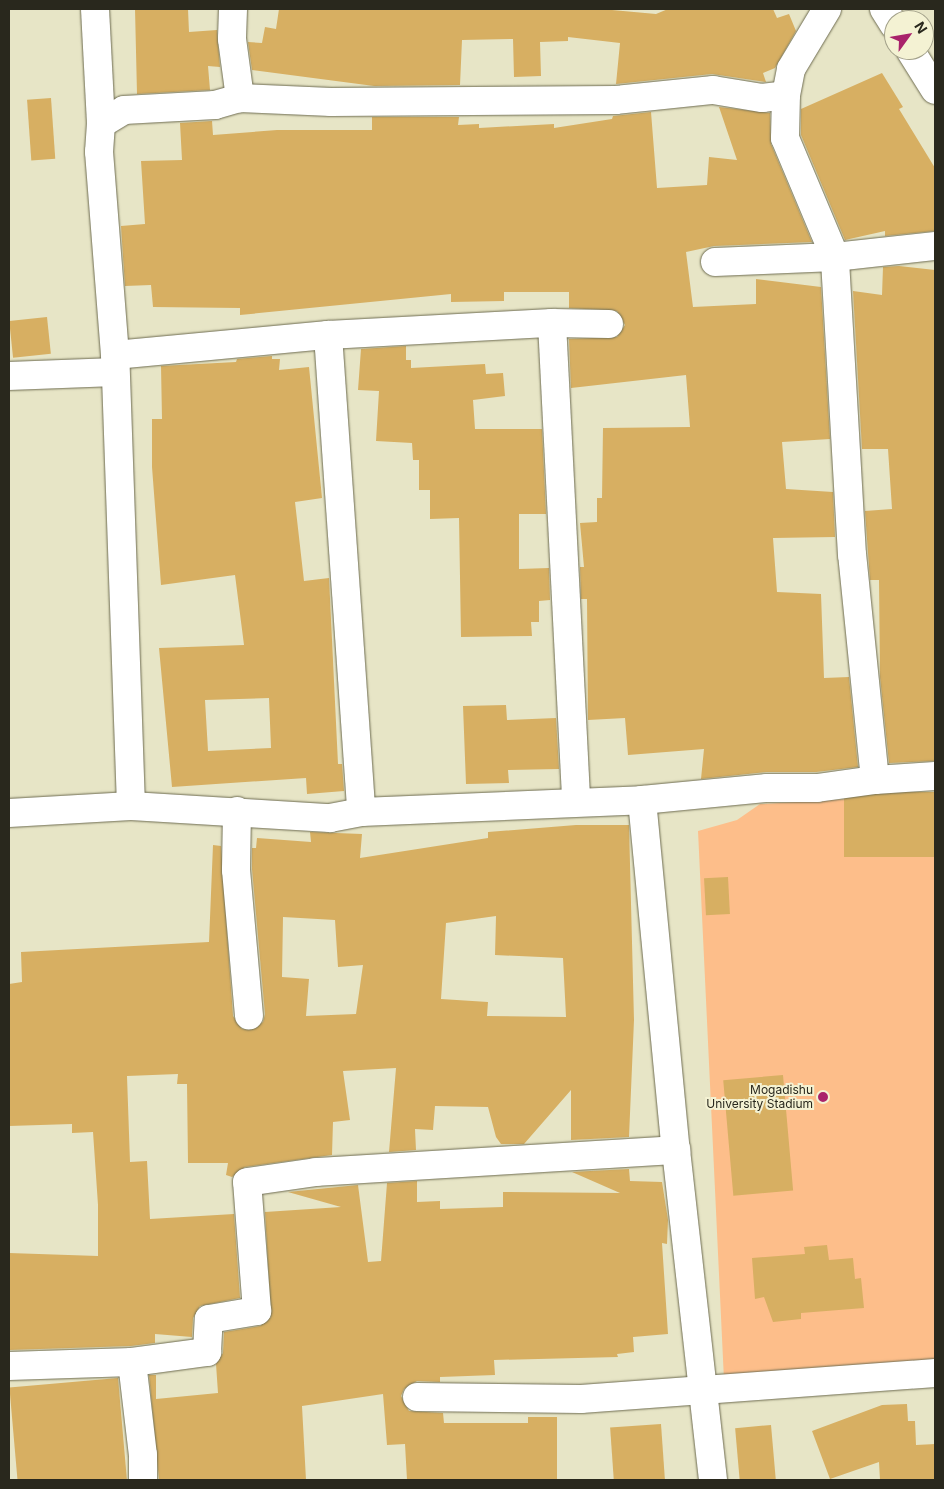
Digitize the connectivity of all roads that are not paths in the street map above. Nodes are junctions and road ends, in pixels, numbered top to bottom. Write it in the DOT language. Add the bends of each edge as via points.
graph roads {
  1 [pos="95,9"];
  2 [pos="233,9"];
  3 [pos="827,9"];
  4 [pos="916,60"];
  5 [pos="935,90"];
  6 [pos="786,95"];
  7 [pos="240,98"];
  8 [pos="101,124"];
  9 [pos="935,246"];
  10 [pos="835,257"];
  11 [pos="715,262"];
  12 [pos="552,323"];
  13 [pos="609,324"];
  14 [pos="328,335"];
  15 [pos="115,363"];
  16 [pos="9,376"];
  17 [pos="935,776"];
  18 [pos="875,780"];
  19 [pos="642,800"];
  20 [pos="576,801"];
  21 [pos="131,806"];
  22 [pos="237,811"];
  23 [pos="361,812"];
  24 [pos="9,813"];
  25 [pos="249,1015"];
  26 [pos="676,1150"];
  27 [pos="132,1362"];
  28 [pos="9,1366"];
  29 [pos="935,1373"];
  30 [pos="703,1392"];
  31 [pos="417,1397"];
  32 [pos="143,1480"];
  33 [pos="713,1480"];
  1 -- 8 [label="street"];
  2 -- 7 [label="street" via="232,40"];
  3 -- 6 [label="street" via="791,69"];
  4 -- 5 [label="street"];
  6 -- 7 [label="street" via="762,98 713,90 616,100 331,102"];
  6 -- 10 [label="street" via="785,138"];
  7 -- 8 [label="street" via="215,104 124,110"];
  8 -- 15 [label="street" via="99,152"];
  9 -- 10 [label="street"];
  10 -- 11 [label="street"];
  10 -- 18 [label="street" via="850,529"];
  12 -- 13 [label="street"];
  12 -- 14 [label="street"];
  12 -- 20 [label="street"];
  14 -- 15 [label="street"];
  14 -- 23 [label="street"];
  15 -- 16 [label="street"];
  15 -- 21 [label="street"];
  17 -- 18 [label="street"];
  18 -- 19 [label="street" via="817,788 767,788"];
  19 -- 20 [label="street"];
  19 -- 26 [label="street"];
  20 -- 23 [label="street"];
  21 -- 22 [label="street"];
  21 -- 24 [label="street"];
  22 -- 23 [label="street" via="330,818"];
  22 -- 25 [label="street" via="236,870"];
  26 -- 27 [label="street" via="316,1172 247,1182 257,1311 208,1319 208,1352"];
  26 -- 30 [label="street"];
  27 -- 28 [label="street"];
  27 -- 32 [label="street"];
  29 -- 30 [label="street"];
  30 -- 31 [label="street" via="581,1399"];
  30 -- 33 [label="street"];
}
